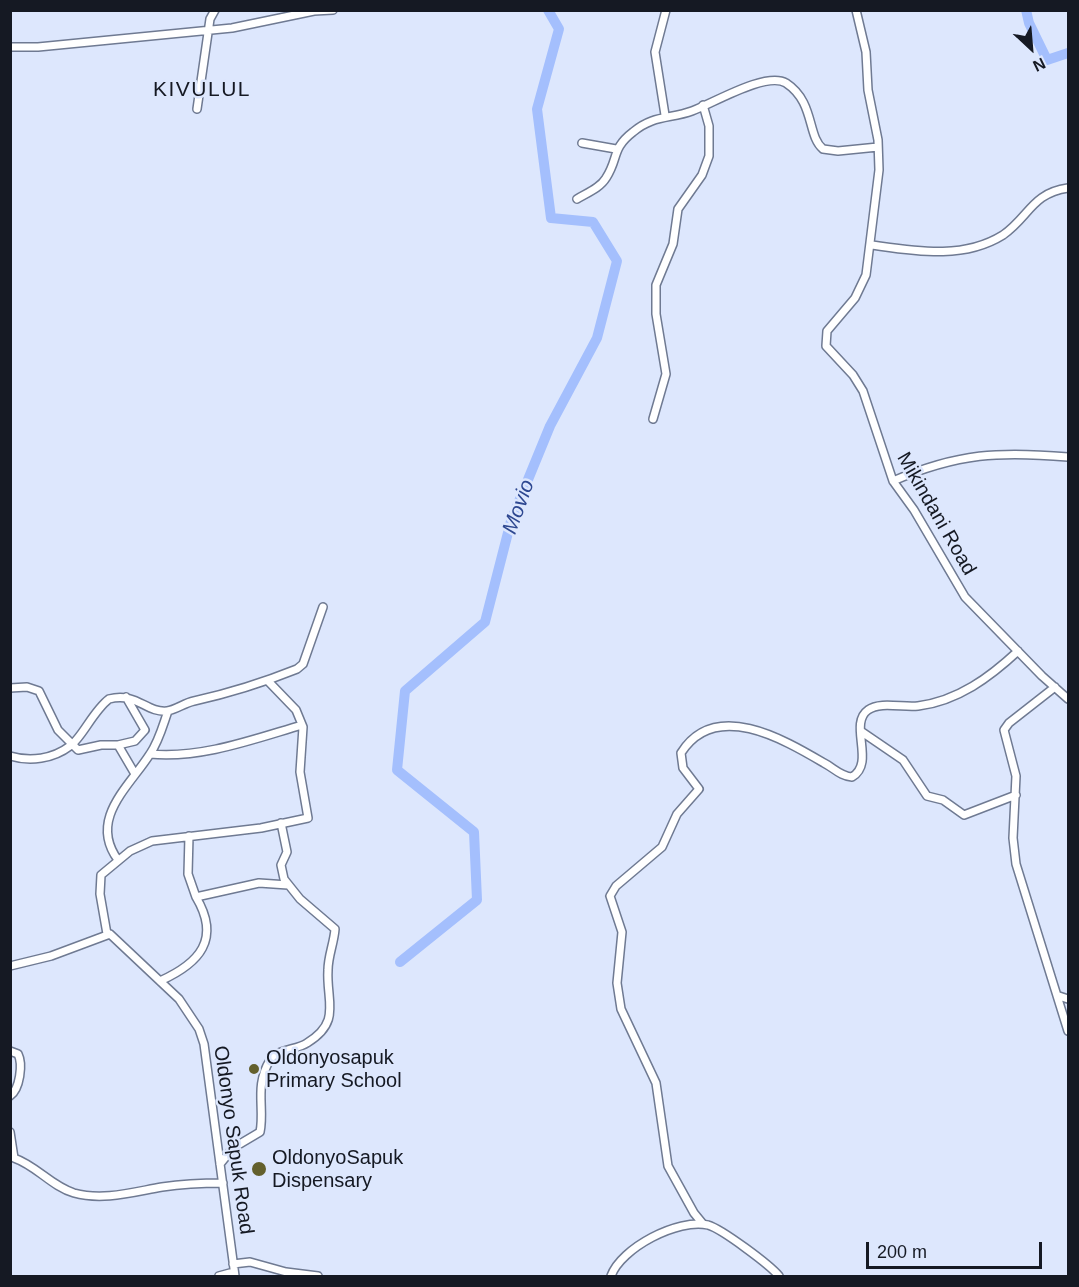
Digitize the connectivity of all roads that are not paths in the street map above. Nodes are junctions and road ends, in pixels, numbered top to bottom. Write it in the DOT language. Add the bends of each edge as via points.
graph roads {
  1 [pos="215,10"];
  2 [pos="333,10"];
  3 [pos="666,10"];
  4 [pos="856,10"];
  5 [pos="208,30"];
  6 [pos="10,46"];
  7 [pos="704,105"];
  8 [pos="197,109"];
  9 [pos="665,115"];
  10 [pos="582,143"];
  11 [pos="878,147"];
  12 [pos="616,149"];
  13 [pos="1068,188"];
  14 [pos="577,199"];
  15 [pos="872,245"];
  16 [pos="653,419"];
  17 [pos="1068,457"];
  18 [pos="894,481"];
  19 [pos="323,607"];
  20 [pos="1018,651"];
  21 [pos="268,681"];
  22 [pos="1055,687"];
  23 [pos="10,688"];
  24 [pos="126,698"];
  25 [pos="1068,699"];
  26 [pos="168,711"];
  27 [pos="302,725"];
  28 [pos="862,732"];
  29 [pos="118,745"];
  30 [pos="72,746"];
  31 [pos="150,754"];
  32 [pos="10,756"];
  33 [pos="135,774"];
  34 [pos="1016,795"];
  35 [pos="281,823"];
  36 [pos="189,836"];
  37 [pos="118,860"];
  38 [pos="288,885"];
  39 [pos="196,897"];
  40 [pos="107,933"];
  41 [pos="10,966"];
  42 [pos="160,981"];
  43 [pos="1059,996"];
  44 [pos="1068,999"];
  45 [pos="1068,1031"];
  46 [pos="10,1051"];
  47 [pos="10,1096"];
  48 [pos="10,1132"];
  49 [pos="220,1164"];
  50 [pos="223,1183"];
  51 [pos="704,1224"];
  52 [pos="233,1264"];
  53 [pos="219,1276"];
  54 [pos="234,1276"];
  55 [pos="318,1276"];
  56 [pos="611,1276"];
  57 [pos="779,1276"];
  1 -- 5 [label="street"];
  2 -- 5 [label="street"];
  3 -- 9 [label="street" via="655,52"];
  4 -- 11 [label="street, Mikindani Road"];
  5 -- 6 [label="street" via="38,47"];
  5 -- 8 [label="street"];
  7 -- 9 [label="street" via="689,112"];
  7 -- 11 [label="street" via="738,90 780,81 804,103 816,141 823,149"];
  7 -- 16 [label="street" via="710,134 709,156 702,175 678,209 673,244 656,285 656,314 666,374"];
  9 -- 12 [label="street" via="635,130"];
  10 -- 12 [label="street"];
  11 -- 15 [label="street, Mikindani Road"];
  12 -- 14 [label="street" via="606,178"];
  13 -- 15 [label="street" via="1039,198 1002,235 967,248 938,252"];
  15 -- 18 [label="street, Mikindani Road" via="863,286 826,331 825,338 826,346 863,391"];
  17 -- 18 [label="street" via="1021,452 975,456 936,464"];
  18 -- 20 [label="street, Mikindani Road" via="964,597"];
  19 -- 21 [label="street" via="303,664"];
  20 -- 22 [label="street, Mikindani Road"];
  20 -- 28 [label="street" via="992,675 950,698 916,707 871,708 860,721"];
  21 -- 26 [label="street"];
  21 -- 27 [label="street" via="290,702"];
  22 -- 25 [label="street, Mikindani Road"];
  22 -- 34 [label="street" via="1004,730 1015,770"];
  23 -- 30 [label="street" via="39,691 58,730"];
  24 -- 26 [label="street"];
  24 -- 29 [label="street" via="145,730 135,741"];
  24 -- 30 [label="street" via="109,699 101,705"];
  26 -- 31 [label="street"];
  27 -- 31 [label="street" via="226,747 177,755"];
  27 -- 35 [label="street" via="300,772 309,816 306,820"];
  28 -- 34 [label="street" via="903,760 927,796 943,800 964,815"];
  28 -- 51 [label="street" via="861,762 858,773 852,777 842,776 802,750 753,729 706,729 685,747 680,760 699,789 677,814 662,847 612,891 610,902 623,941 617,983 621,1009 656,1083 668,1166"];
  29 -- 30 [label="street" via="83,751"];
  29 -- 33 [label="street"];
  30 -- 32 [label="street" via="38,759"];
  31 -- 33 [label="street"];
  33 -- 37 [label="street" via="112,807 107,823 109,845"];
  34 -- 43 [label="street" via="1014,854"];
  35 -- 36 [label="street"];
  35 -- 38 [label="street" via="287,852 281,871"];
  36 -- 37 [label="street" via="144,844"];
  36 -- 39 [label="street" via="188,874"];
  37 -- 40 [label="street" via="99,879"];
  38 -- 39 [label="street" via="259,883"];
  38 -- 49 [label="street" via="335,929 328,968 331,1011 324,1028 310,1041 270,1060 259,1091 260,1132 232,1148"];
  39 -- 42 [label="street" via="207,931 202,950 189,966"];
  40 -- 41 [label="street" via="58,954"];
  40 -- 42 [label="street, Oldonyo Sapuk Road"];
  42 -- 49 [label="street, Oldonyo Sapuk Road" via="183,1003 202,1035"];
  43 -- 44 [label="street"];
  43 -- 45 [label="street"];
  46 -- 47 [label="street" via="18,1054 21,1061 17,1089"];
  48 -- 50 [label="street" via="14,1158 52,1184 77,1194 105,1196"];
  49 -- 50 [label="street, Oldonyo Sapuk Road"];
  50 -- 52 [label="street, Oldonyo Sapuk Road"];
  51 -- 56 [label="street" via="669,1231 644,1242 619,1261"];
  51 -- 57 [label="street" via="719,1230"];
  52 -- 54 [label="street, Oldonyo Sapuk Road"];
  52 -- 55 [label="street" via="250,1262"];
  53 -- 54 [label="street"];
}
